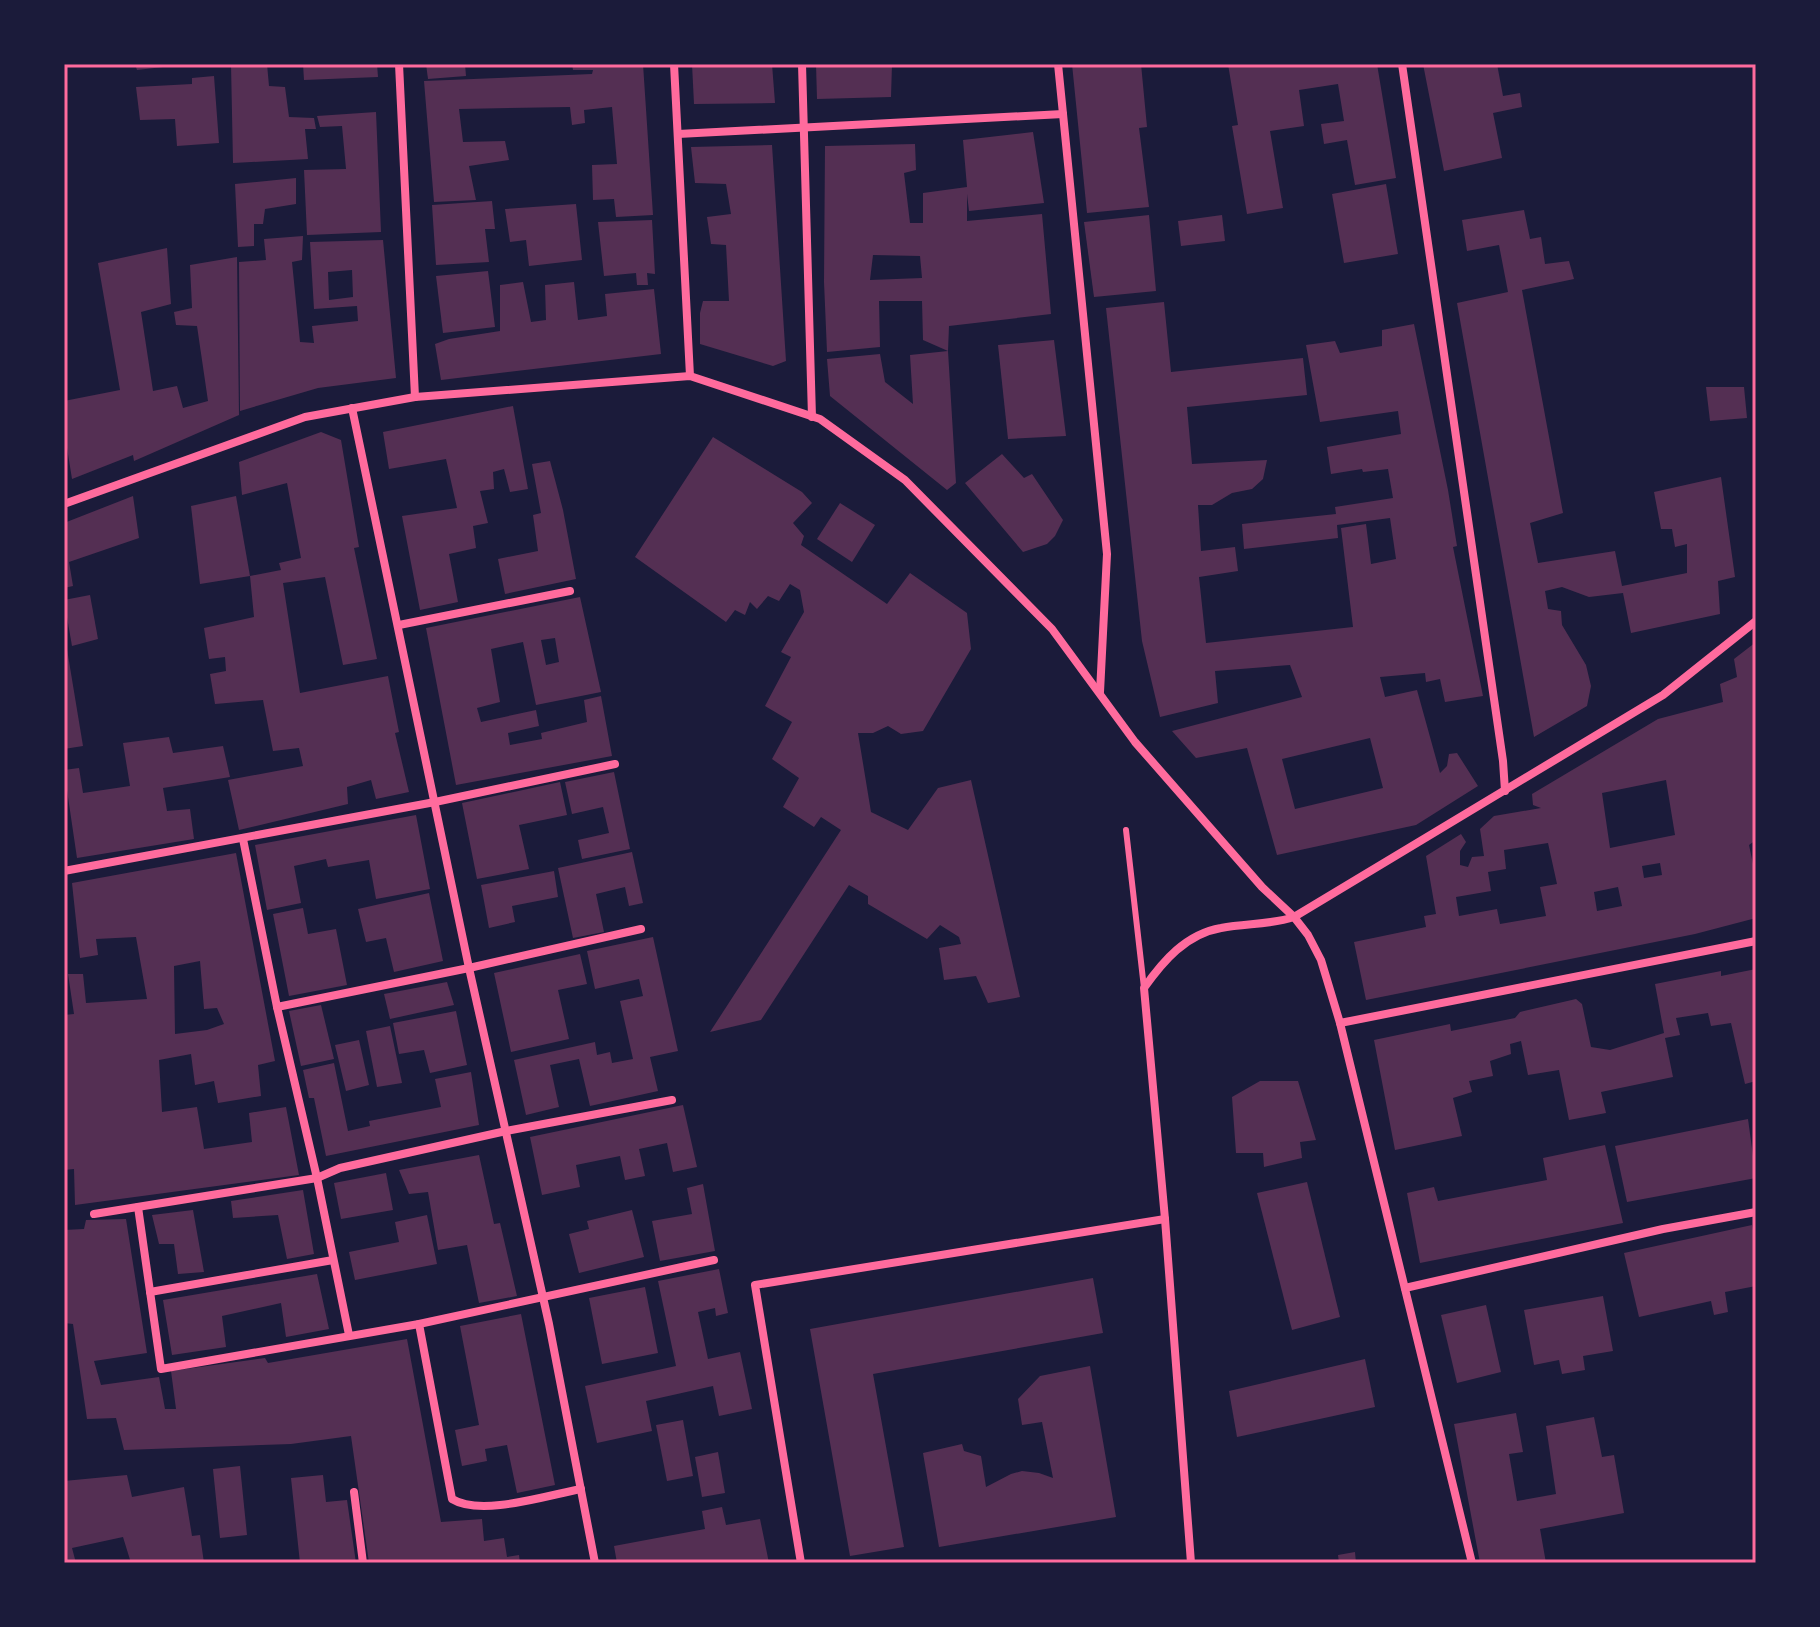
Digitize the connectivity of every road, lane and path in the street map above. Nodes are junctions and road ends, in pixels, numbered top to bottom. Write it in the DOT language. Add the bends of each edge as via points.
graph roads {
  1 [pos="399,64"];
  2 [pos="674,64"];
  3 [pos="802,64"];
  4 [pos="1058,64"];
  5 [pos="1402,64"];
  6 [pos="1063,114"];
  7 [pos="804,128"];
  8 [pos="678,134"];
  9 [pos="690,376"];
  10 [pos="415,397"];
  11 [pos="352,408"];
  12 [pos="812,417"];
  13 [pos="64,504"];
  14 [pos="570,591"];
  15 [pos="1756,621"];
  16 [pos="399,625"];
  17 [pos="1100,692"];
  18 [pos="615,764"];
  19 [pos="1505,791"];
  20 [pos="435,802"];
  21 [pos="1126,830"];
  22 [pos="243,839"];
  23 [pos="64,871"];
  24 [pos="1294,917"];
  25 [pos="641,929"];
  26 [pos="1756,941"];
  27 [pos="469,968"];
  28 [pos="1144,988"];
  29 [pos="277,1007"];
  30 [pos="1340,1023"];
  31 [pos="672,1100"];
  32 [pos="506,1131"];
  33 [pos="317,1178"];
  34 [pos="138,1207"];
  35 [pos="1756,1212"];
  36 [pos="94,1214"];
  37 [pos="1165,1219"];
  38 [pos="333,1260"];
  39 [pos="714,1260"];
  40 [pos="1405,1288"];
  41 [pos="150,1292"];
  42 [pos="543,1298"];
  43 [pos="419,1324"];
  44 [pos="349,1335"];
  45 [pos="581,1489"];
  46 [pos="354,1492"];
  47 [pos="363,1563"];
  48 [pos="595,1563"];
  49 [pos="801,1563"];
  50 [pos="1191,1563"];
  51 [pos="1472,1563"];
  1 -- 10 [label="street"];
  2 -- 8 [label="street"];
  3 -- 7 [label="street"];
  4 -- 6 [label="street"];
  5 -- 19 [label="street"];
  6 -- 7 [label="street"];
  6 -- 17 [label="street" via="1107,554"];
  7 -- 8 [label="street"];
  7 -- 12 [label="street"];
  8 -- 9 [label="street"];
  9 -- 10 [label="street"];
  9 -- 12 [label="street"];
  10 -- 11 [label="street"];
  11 -- 13 [label="street" via="305,417"];
  11 -- 16 [label="street"];
  12 -- 17 [label="street" via="905,480 1052,629"];
  14 -- 16 [label="street"];
  15 -- 19 [label="street" via="1663,695"];
  16 -- 20 [label="street"];
  17 -- 24 [label="street" via="1135,742"];
  18 -- 20 [label="street"];
  19 -- 24 [label="street"];
  20 -- 22 [label="street"];
  20 -- 27 [label="street"];
  21 -- 28 [label="lane"];
  22 -- 23 [label="street"];
  22 -- 29 [label="street"];
  24 -- 28 [label="street" via="1218,928 1190,940 1163,960"];
  24 -- 30 [label="street" via="1321,960"];
  25 -- 27 [label="street"];
  26 -- 30 [label="street"];
  27 -- 29 [label="street"];
  27 -- 32 [label="street"];
  28 -- 37 [label="street"];
  29 -- 33 [label="street"];
  30 -- 40 [label="street"];
  31 -- 32 [label="street"];
  32 -- 33 [label="street" via="340,1168"];
  32 -- 42 [label="street"];
  33 -- 34 [label="street"];
  33 -- 38 [label="street"];
  34 -- 36 [label="street"];
  34 -- 41 [label="street"];
  35 -- 40 [label="street"];
  37 -- 49 [label="street" via="755,1285"];
  37 -- 50 [label="street"];
  38 -- 41 [label="street"];
  38 -- 44 [label="street"];
  39 -- 42 [label="street"];
  40 -- 51 [label="street"];
  41 -- 44 [label="street" via="161,1369"];
  42 -- 43 [label="street"];
  42 -- 45 [label="street"];
  43 -- 44 [label="street"];
  43 -- 45 [label="street" via="452,1499 462,1505 490,1506"];
  45 -- 48 [label="street"];
  46 -- 47 [label="street"];
}
